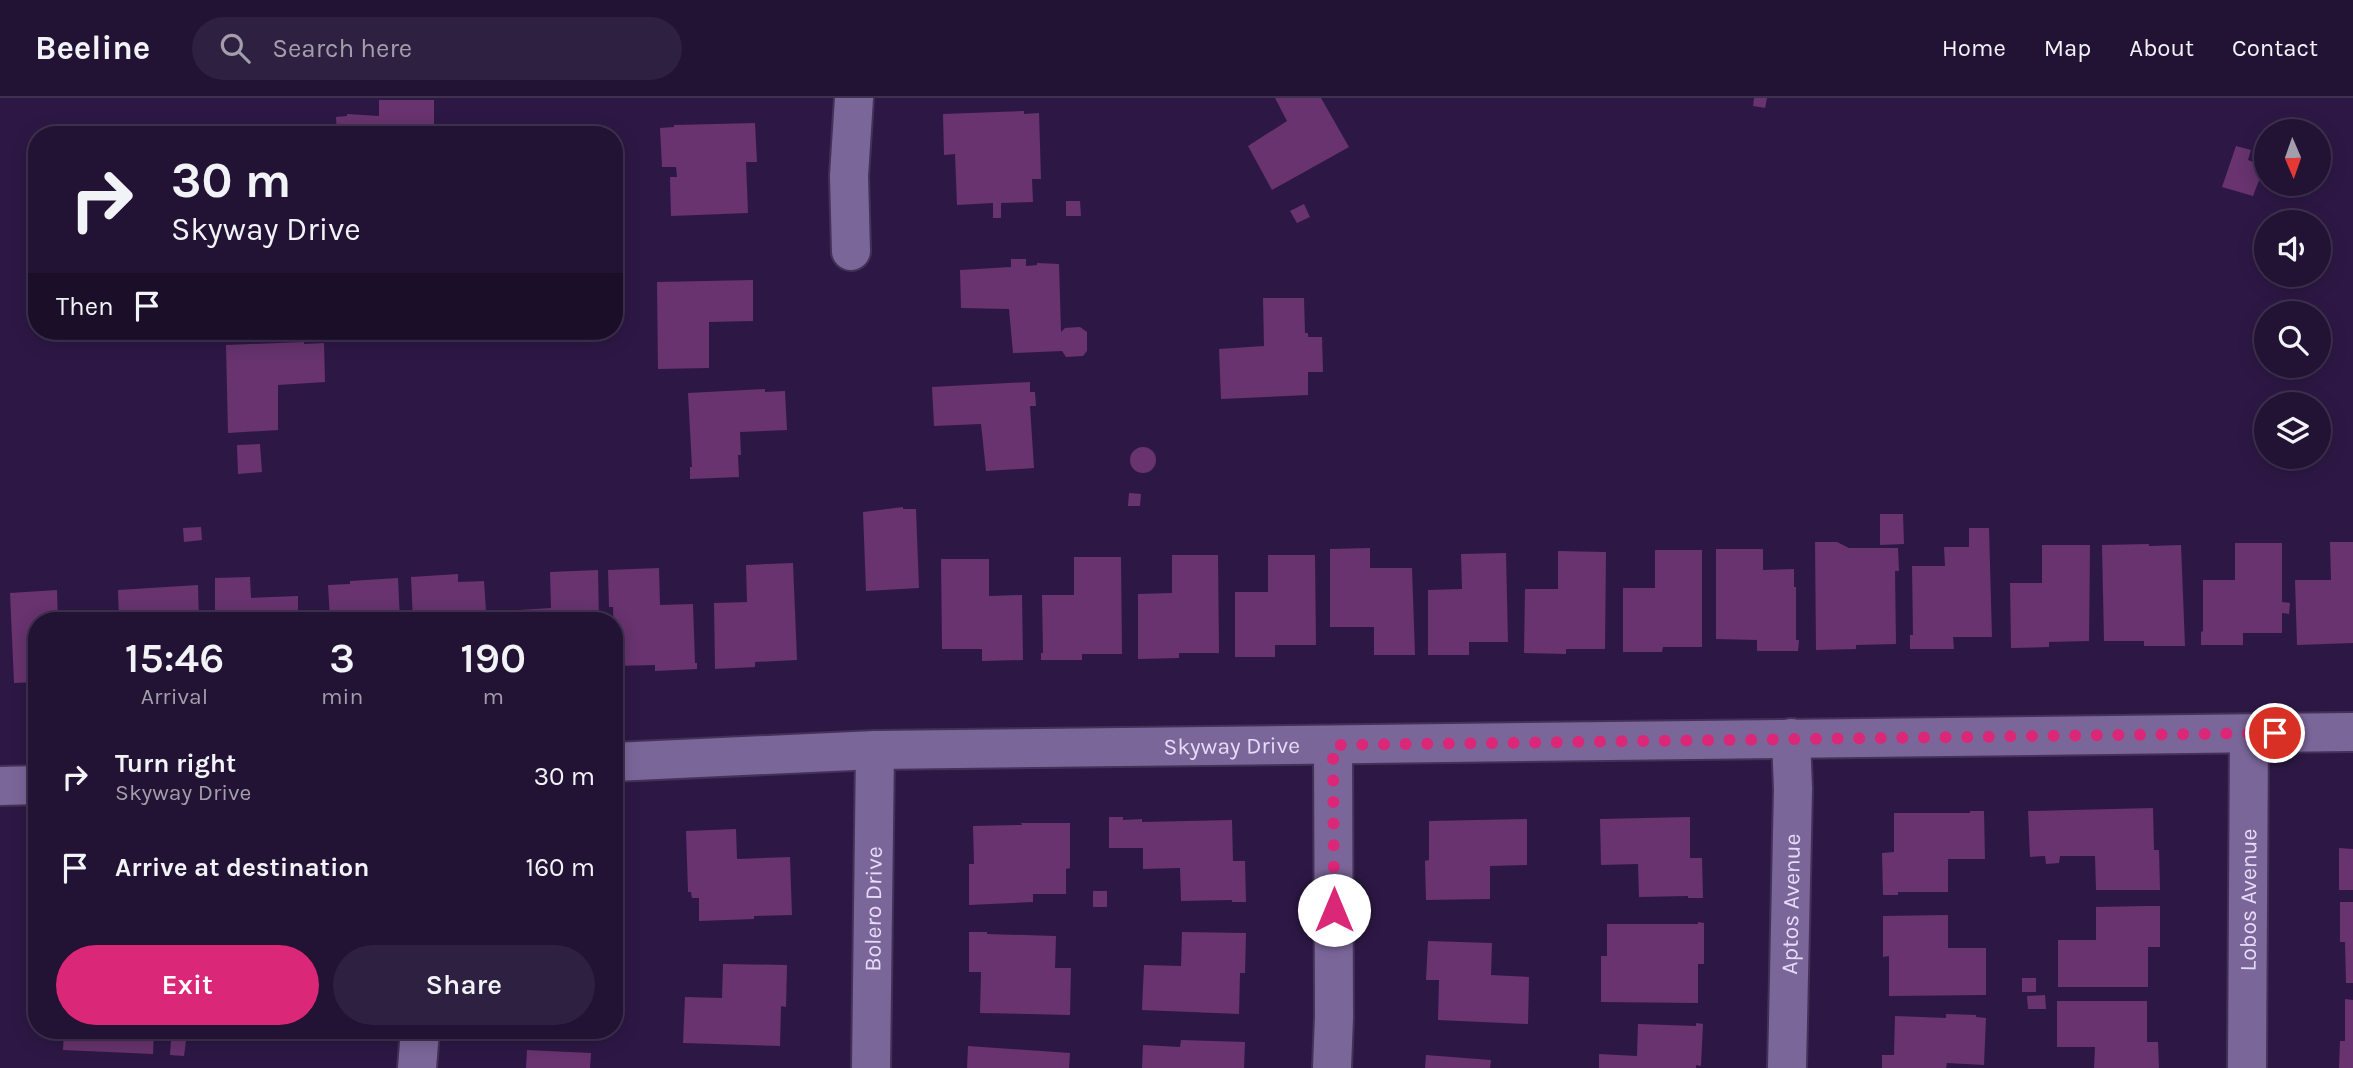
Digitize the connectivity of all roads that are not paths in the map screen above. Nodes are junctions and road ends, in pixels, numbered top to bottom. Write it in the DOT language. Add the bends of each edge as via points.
graph roads {
  1 [pos="854,98"];
  2 [pos="851,251"];
  3 [pos="2353,732"];
  4 [pos="2249,734"];
  5 [pos="1791,738"];
  6 [pos="1333,745"];
  7 [pos="875,750"];
  8 [pos="623,762"];
  9 [pos="28,785"];
  10 [pos="0,786"];
  11 [pos="420,1039"];
  12 [pos="418,1068"];
  13 [pos="871,1068"];
  14 [pos="1332,1068"];
  15 [pos="1787,1068"];
  16 [pos="2248,1068"];
  1 -- 2 [label="street"];
  3 -- 4 [label="street, Skyway Drive"];
  4 -- 5 [label="street, Skyway Drive"];
  4 -- 16 [label="street, Lobos Avenue"];
  5 -- 6 [label="street, Skyway Drive"];
  5 -- 15 [label="street, Aptos Avenue"];
  6 -- 7 [label="street, Skyway Drive"];
  6 -- 14 [label="street"];
  7 -- 8 [label="street, Skyway Drive"];
  7 -- 13 [label="street, Bolero Drive"];
  9 -- 10 [label="street"];
  11 -- 12 [label="street"];
}
